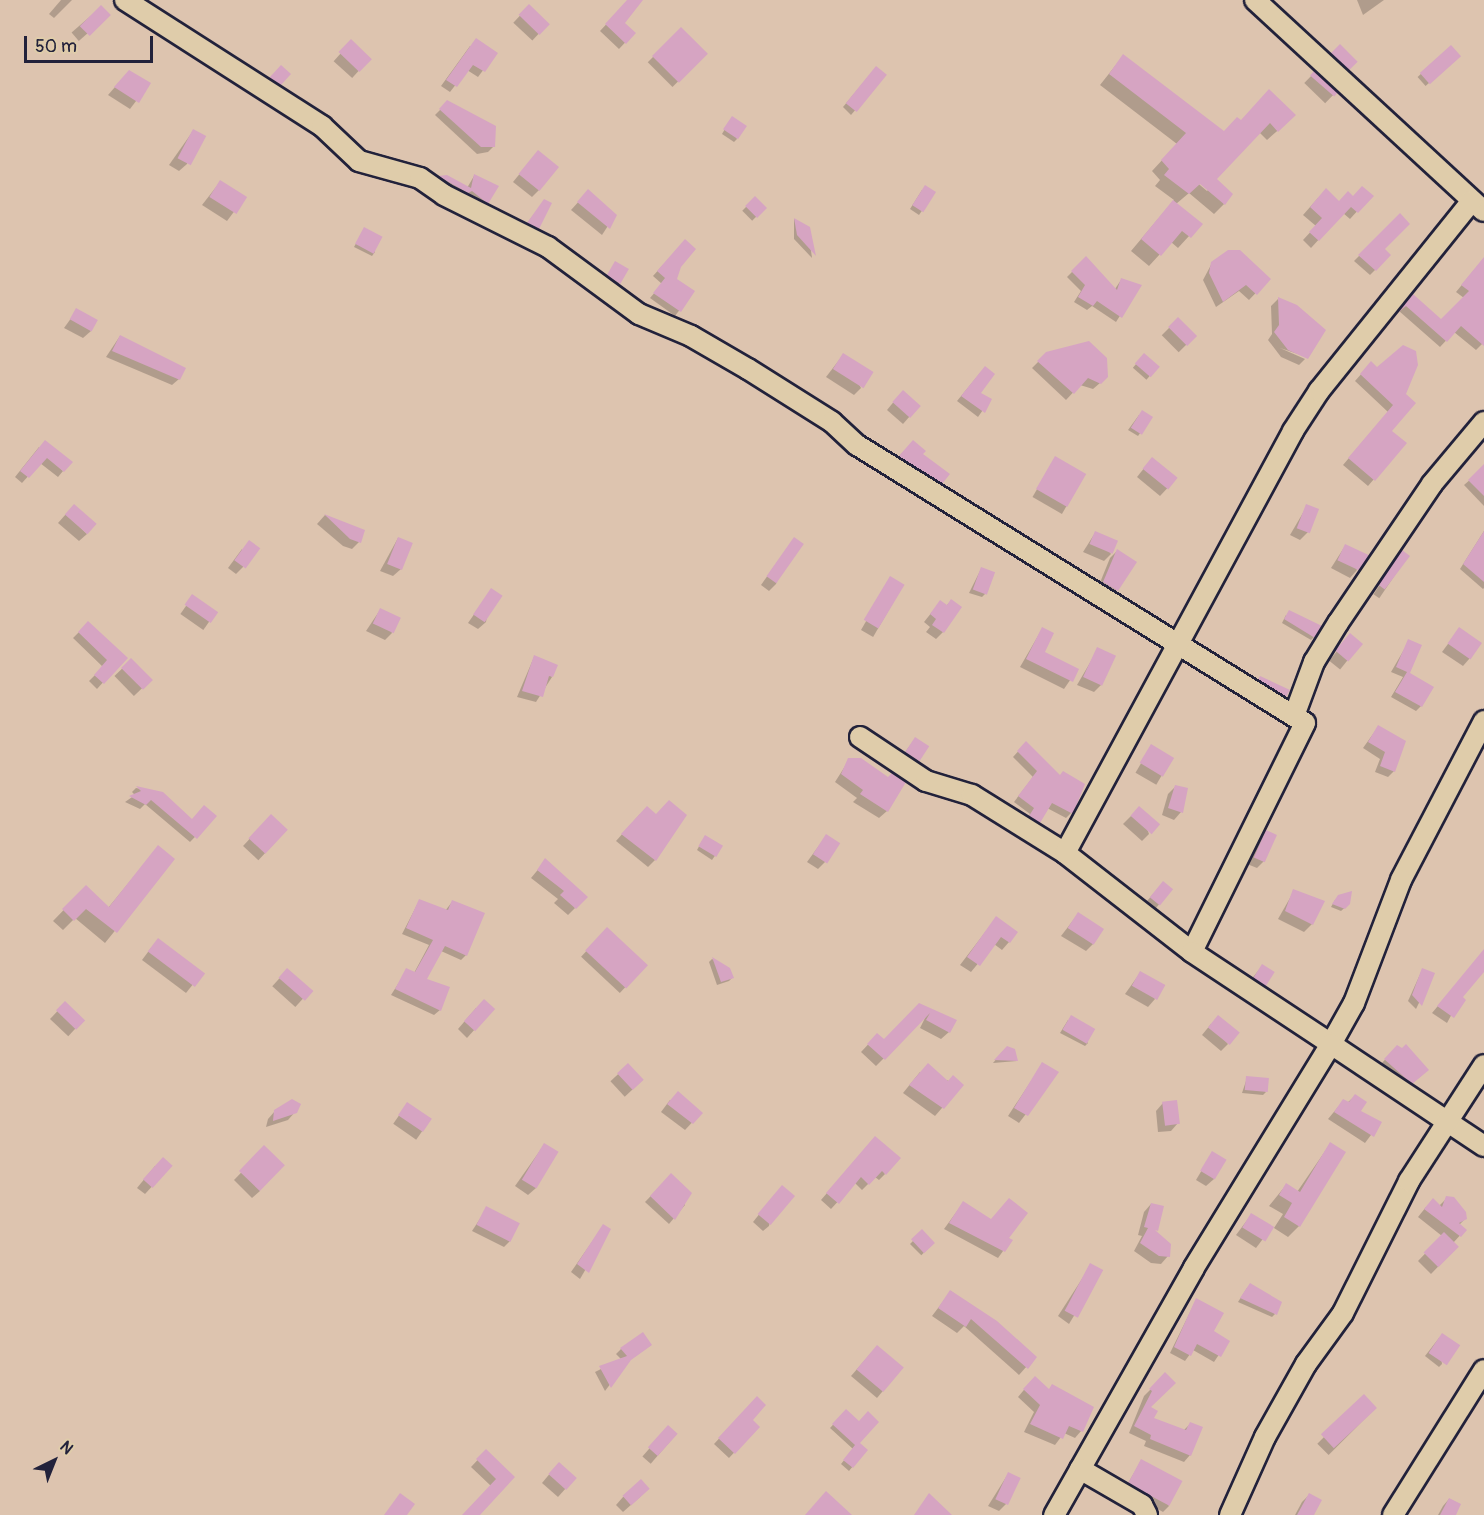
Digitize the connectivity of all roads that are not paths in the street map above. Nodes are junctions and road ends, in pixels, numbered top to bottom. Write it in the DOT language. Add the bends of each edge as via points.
graph roads {
  1 [pos="126,0"];
  2 [pos="1255,0"];
  3 [pos="1478,206"];
  4 [pos="1484,422"];
  5 [pos="1177,644"];
  6 [pos="1294,716"];
  7 [pos="1484,721"];
  8 [pos="860,736"];
  9 [pos="1065,853"];
  10 [pos="1192,952"];
  11 [pos="1331,1044"];
  12 [pos="1484,1065"];
  13 [pos="1448,1122"];
  14 [pos="1484,1146"];
  15 [pos="1484,1370"];
  16 [pos="1080,1469"];
  17 [pos="1054,1515"];
  18 [pos="1147,1515"];
  19 [pos="1230,1515"];
  20 [pos="1393,1515"];
  1 -- 5 [label="street" via="322,126 359,160 420,178 444,195 548,247 639,314 691,336 748,369 832,422 857,445"];
  2 -- 3 [label="street"];
  3 -- 5 [label="street" via="1319,391"];
  4 -- 6 [label="street" via="1432,484 1338,623 1314,662"];
  5 -- 6 [label="street"];
  5 -- 9 [label="street"];
  6 -- 10 [label="street" via="1305,723"];
  7 -- 11 [label="street" via="1401,880 1354,1003"];
  8 -- 9 [label="street" via="926,781 972,795"];
  9 -- 10 [label="street"];
  10 -- 11 [label="street"];
  11 -- 13 [label="street"];
  11 -- 16 [label="street" via="1194,1268"];
  12 -- 13 [label="street"];
  13 -- 14 [label="street"];
  13 -- 19 [label="street" via="1409,1181 1343,1313 1306,1364 1265,1437"];
  15 -- 20 [label="street"];
  16 -- 17 [label="street"];
  16 -- 18 [label="street" via="1142,1505"];
}
